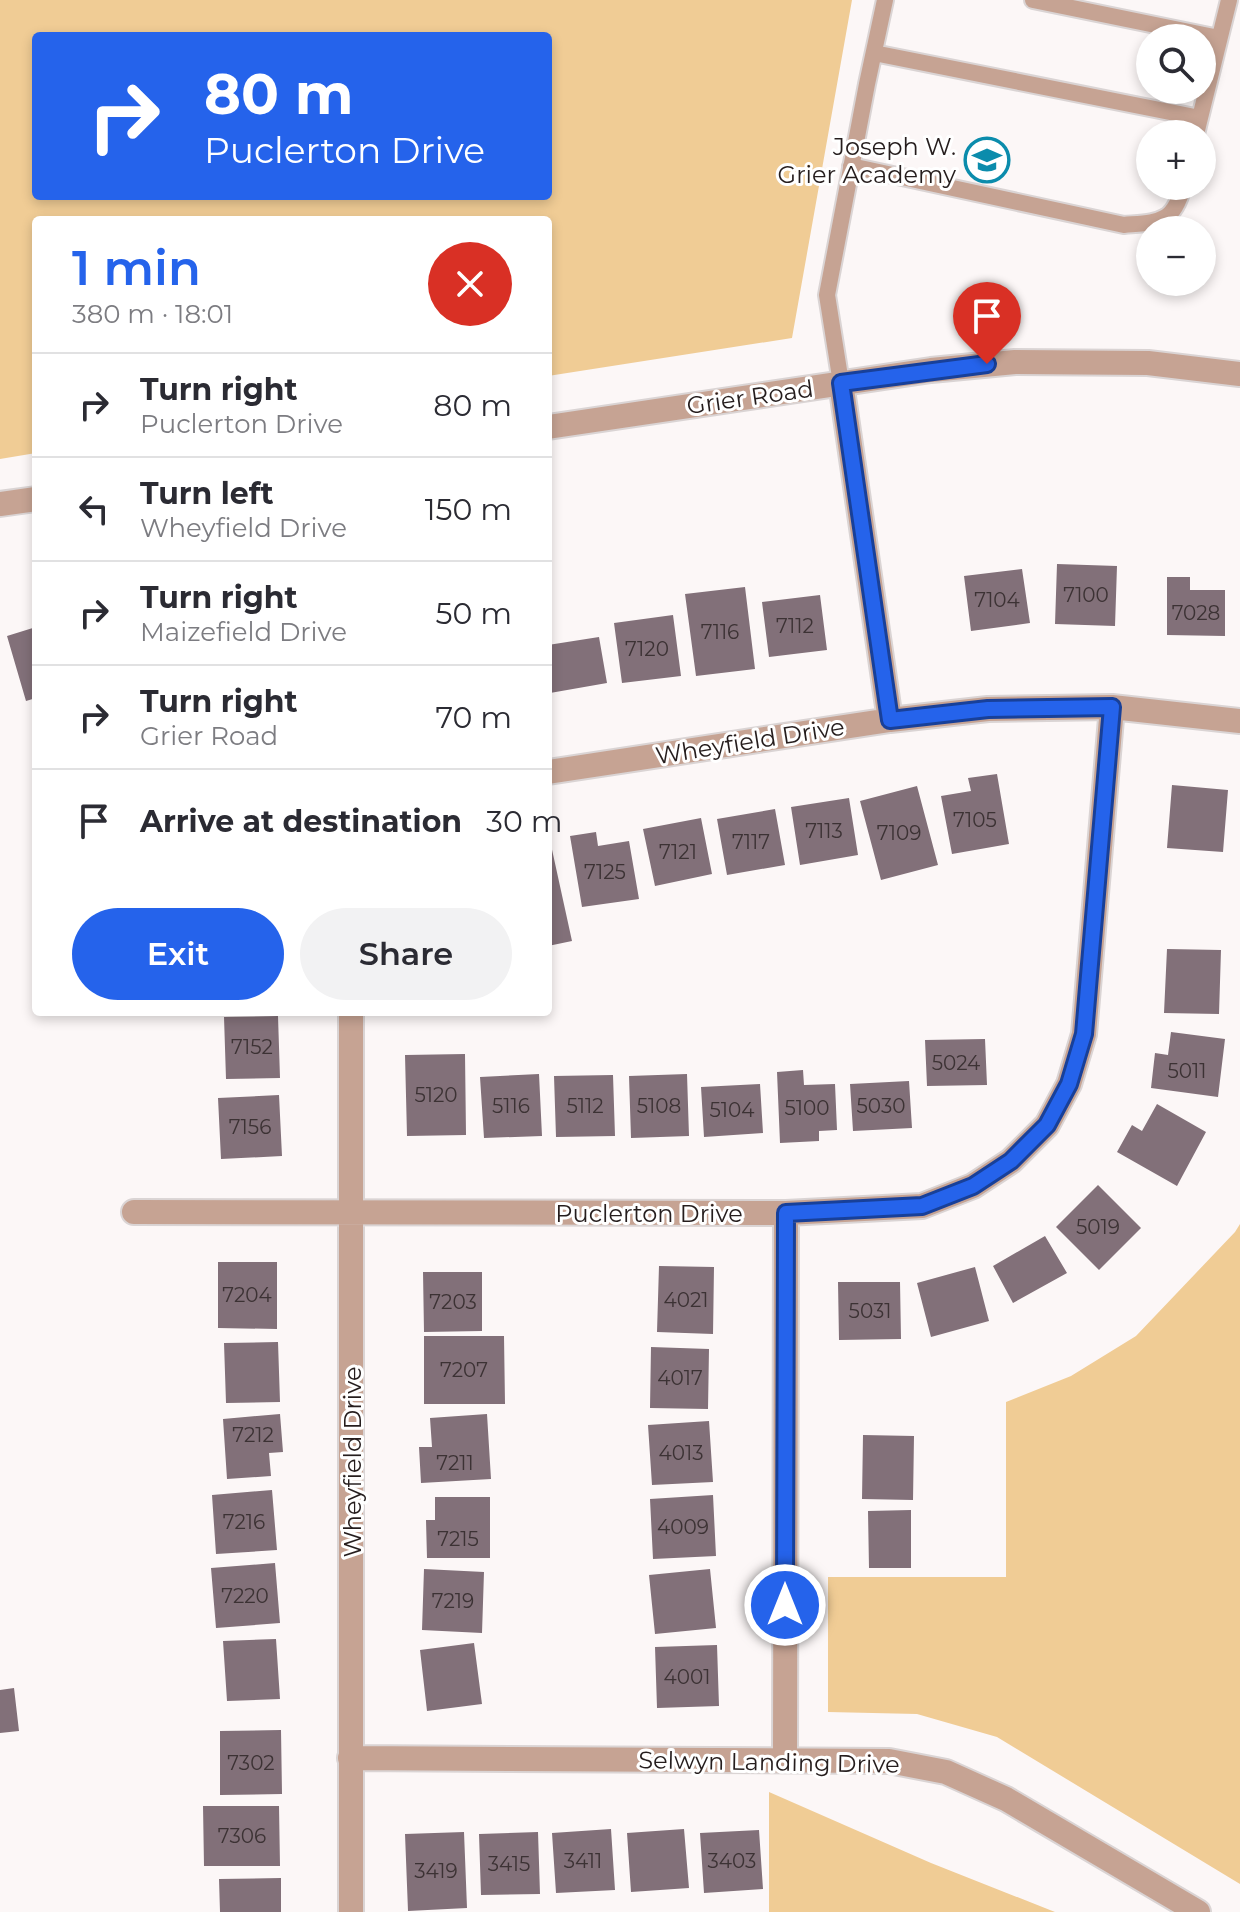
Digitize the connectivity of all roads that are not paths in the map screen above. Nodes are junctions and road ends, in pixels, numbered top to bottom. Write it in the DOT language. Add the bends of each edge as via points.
graph roads {
  1 [pos="885,0"];
  2 [pos="1033,0"];
  3 [pos="1229,0"];
  4 [pos="1219,38"];
  5 [pos="874,53"];
  6 [pos="1171,120"];
  7 [pos="1199,120"];
  8 [pos="851,166"];
  9 [pos="1180,200"];
  10 [pos="1240,374"];
  11 [pos="841,383"];
  12 [pos="552,426"];
  13 [pos="32,500"];
  14 [pos="0,504"];
  15 [pos="1112,707"];
  16 [pos="890,720"];
  17 [pos="1240,721"];
  18 [pos="552,771"];
  19 [pos="351,1016"];
  20 [pos="134,1212"];
  21 [pos="353,1212"];
  22 [pos="786,1213"];
  23 [pos="350,1758"];
  24 [pos="785,1759"];
  25 [pos="351,1912"];
  26 [pos="1198,1912"];
  1 -- 5 [label="lane"];
  2 -- 4 [label="lane"];
  3 -- 4 [label="lane"];
  4 -- 7 [label="lane"];
  5 -- 6 [label="lane"];
  5 -- 8 [label="lane"];
  8 -- 9 [label="lane" via="1124,225 1158,222"];
  8 -- 11 [label="lane" via="827,295"];
  10 -- 11 [label="street, Grier Road" via="1148,363 1015,362"];
  11 -- 12 [label="street, Grier Road"];
  11 -- 16 [label="street"];
  13 -- 14 [label="street"];
  15 -- 16 [label="street, Wheyfield Drive" via="988,709"];
  15 -- 17 [label="street, Wheyfield Drive"];
  15 -- 22 [label="street, Puclerton Drive" via="1084,1034 1069,1084 1047,1125 986,1178 922,1206"];
  16 -- 18 [label="street, Wheyfield Drive"];
  19 -- 21 [label="street, Wheyfield Drive"];
  20 -- 21 [label="street, Puclerton Drive"];
  21 -- 22 [label="street, Puclerton Drive"];
  21 -- 23 [label="street, Wheyfield Drive"];
  22 -- 24 [label="street"];
  23 -- 24 [label="street, Selwyn Landing Drive"];
  23 -- 25 [label="street, Wheyfield Drive"];
  24 -- 26 [label="street, Selwyn Landing Drive" via="889,1761 946,1772 1006,1799"];
}
